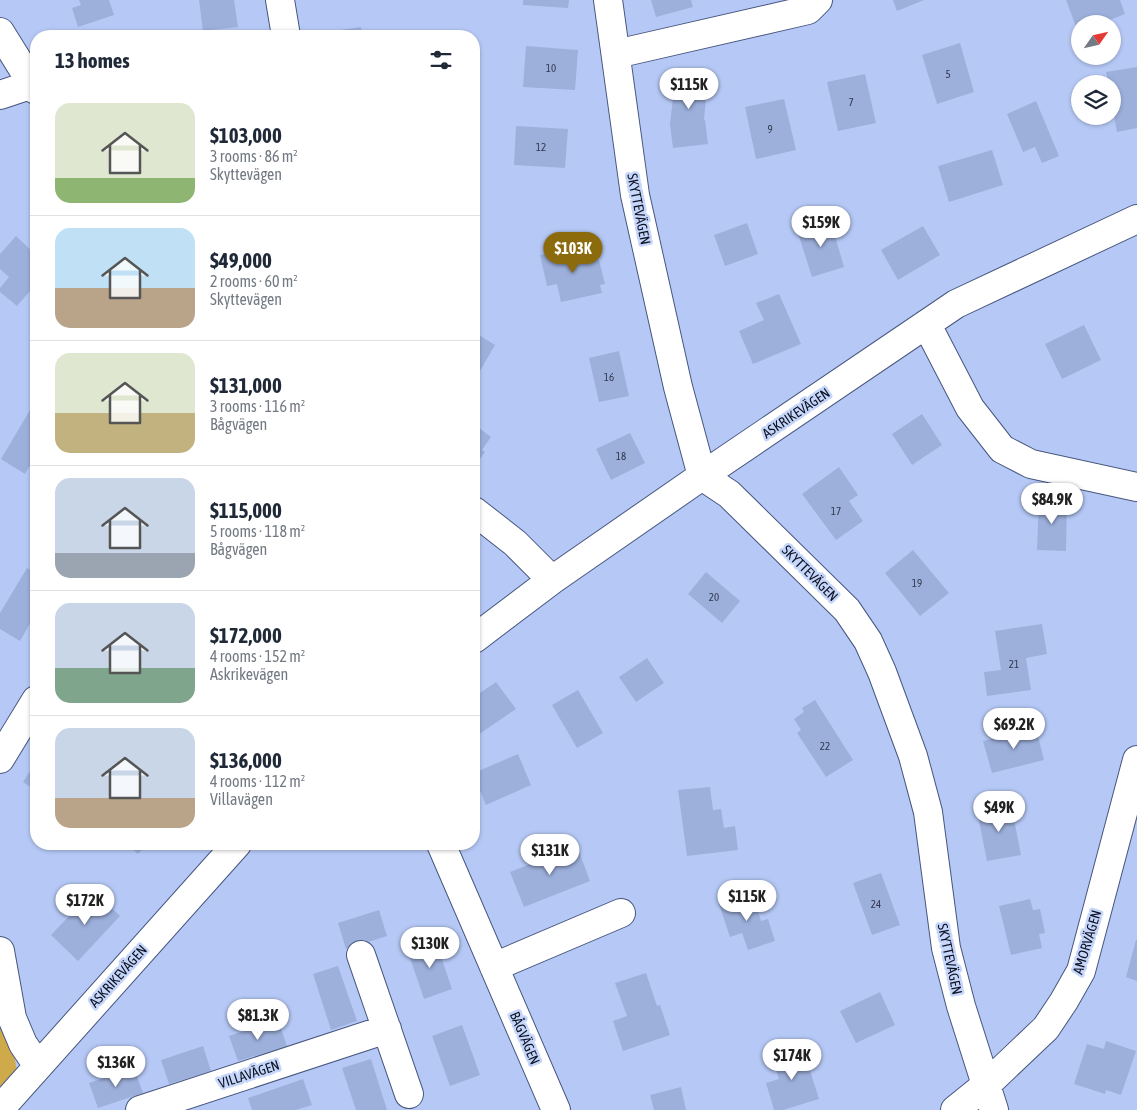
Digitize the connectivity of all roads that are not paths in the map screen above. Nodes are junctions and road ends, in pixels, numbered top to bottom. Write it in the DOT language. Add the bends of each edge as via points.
graph roads {
  1 [pos="280,0"];
  2 [pos="608,0"];
  3 [pos="818,0"];
  4 [pos="285,30"];
  5 [pos="0,32"];
  6 [pos="616,54"];
  7 [pos="30,81"];
  8 [pos="30,88"];
  9 [pos="0,95"];
  10 [pos="1137,219"];
  11 [pos="926,325"];
  12 [pos="702,476"];
  13 [pos="1137,487"];
  14 [pos="480,516"];
  15 [pos="552,580"];
  16 [pos="480,634"];
  17 [pos="30,710"];
  18 [pos="0,759"];
  19 [pos="1137,760"];
  20 [pos="232,850"];
  21 [pos="444,850"];
  22 [pos="621,913"];
  23 [pos="0,951"];
  24 [pos="361,954"];
  25 [pos="494,967"];
  26 [pos="387,1029"];
  27 [pos="38,1066"];
  28 [pos="409,1094"];
  29 [pos="990,1098"];
  30 [pos="0,1109"];
  31 [pos="140,1110"];
  32 [pos="556,1110"];
  33 [pos="955,1110"];
  1 -- 4 [label="street"];
  2 -- 6 [label="street, SKYTTEVÄGEN"];
  3 -- 6 [label="street" via="808,10"];
  5 -- 7 [label="street"];
  6 -- 12 [label="street, SKYTTEVÄGEN" via="635,195 678,387"];
  8 -- 9 [label="street"];
  10 -- 11 [label="street, ASKRIKEVÄGEN" via="956,304"];
  11 -- 12 [label="street, ASKRIKEVÄGEN"];
  11 -- 13 [label="street" via="970,408 1002,449 1031,464"];
  12 -- 15 [label="street, ASKRIKEVÄGEN"];
  12 -- 29 [label="street, SKYTTEVÄGEN" via="730,494 847,610 868,641 913,756 928,812 946,948"];
  14 -- 15 [label="street" via="516,543"];
  15 -- 16 [label="street, ASKRIKEVÄGEN"];
  17 -- 18 [label="street"];
  19 -- 29 [label="street, AMORVÄGEN" via="1081,970 1046,1028"];
  20 -- 27 [label="street, ASKRIKEVÄGEN"];
  21 -- 25 [label="street, BÅGVÄGEN"];
  22 -- 25 [label="street"];
  23 -- 27 [label="street" via="12,1018 23,1044"];
  24 -- 26 [label="street"];
  25 -- 32 [label="street, BÅGVÄGEN"];
  26 -- 28 [label="street"];
  26 -- 31 [label="street, VILLAVÄGEN"];
  27 -- 30 [label="street, ASKRIKEVÄGEN"];
  29 -- 33 [label="street, AMORVÄGEN"];
}
